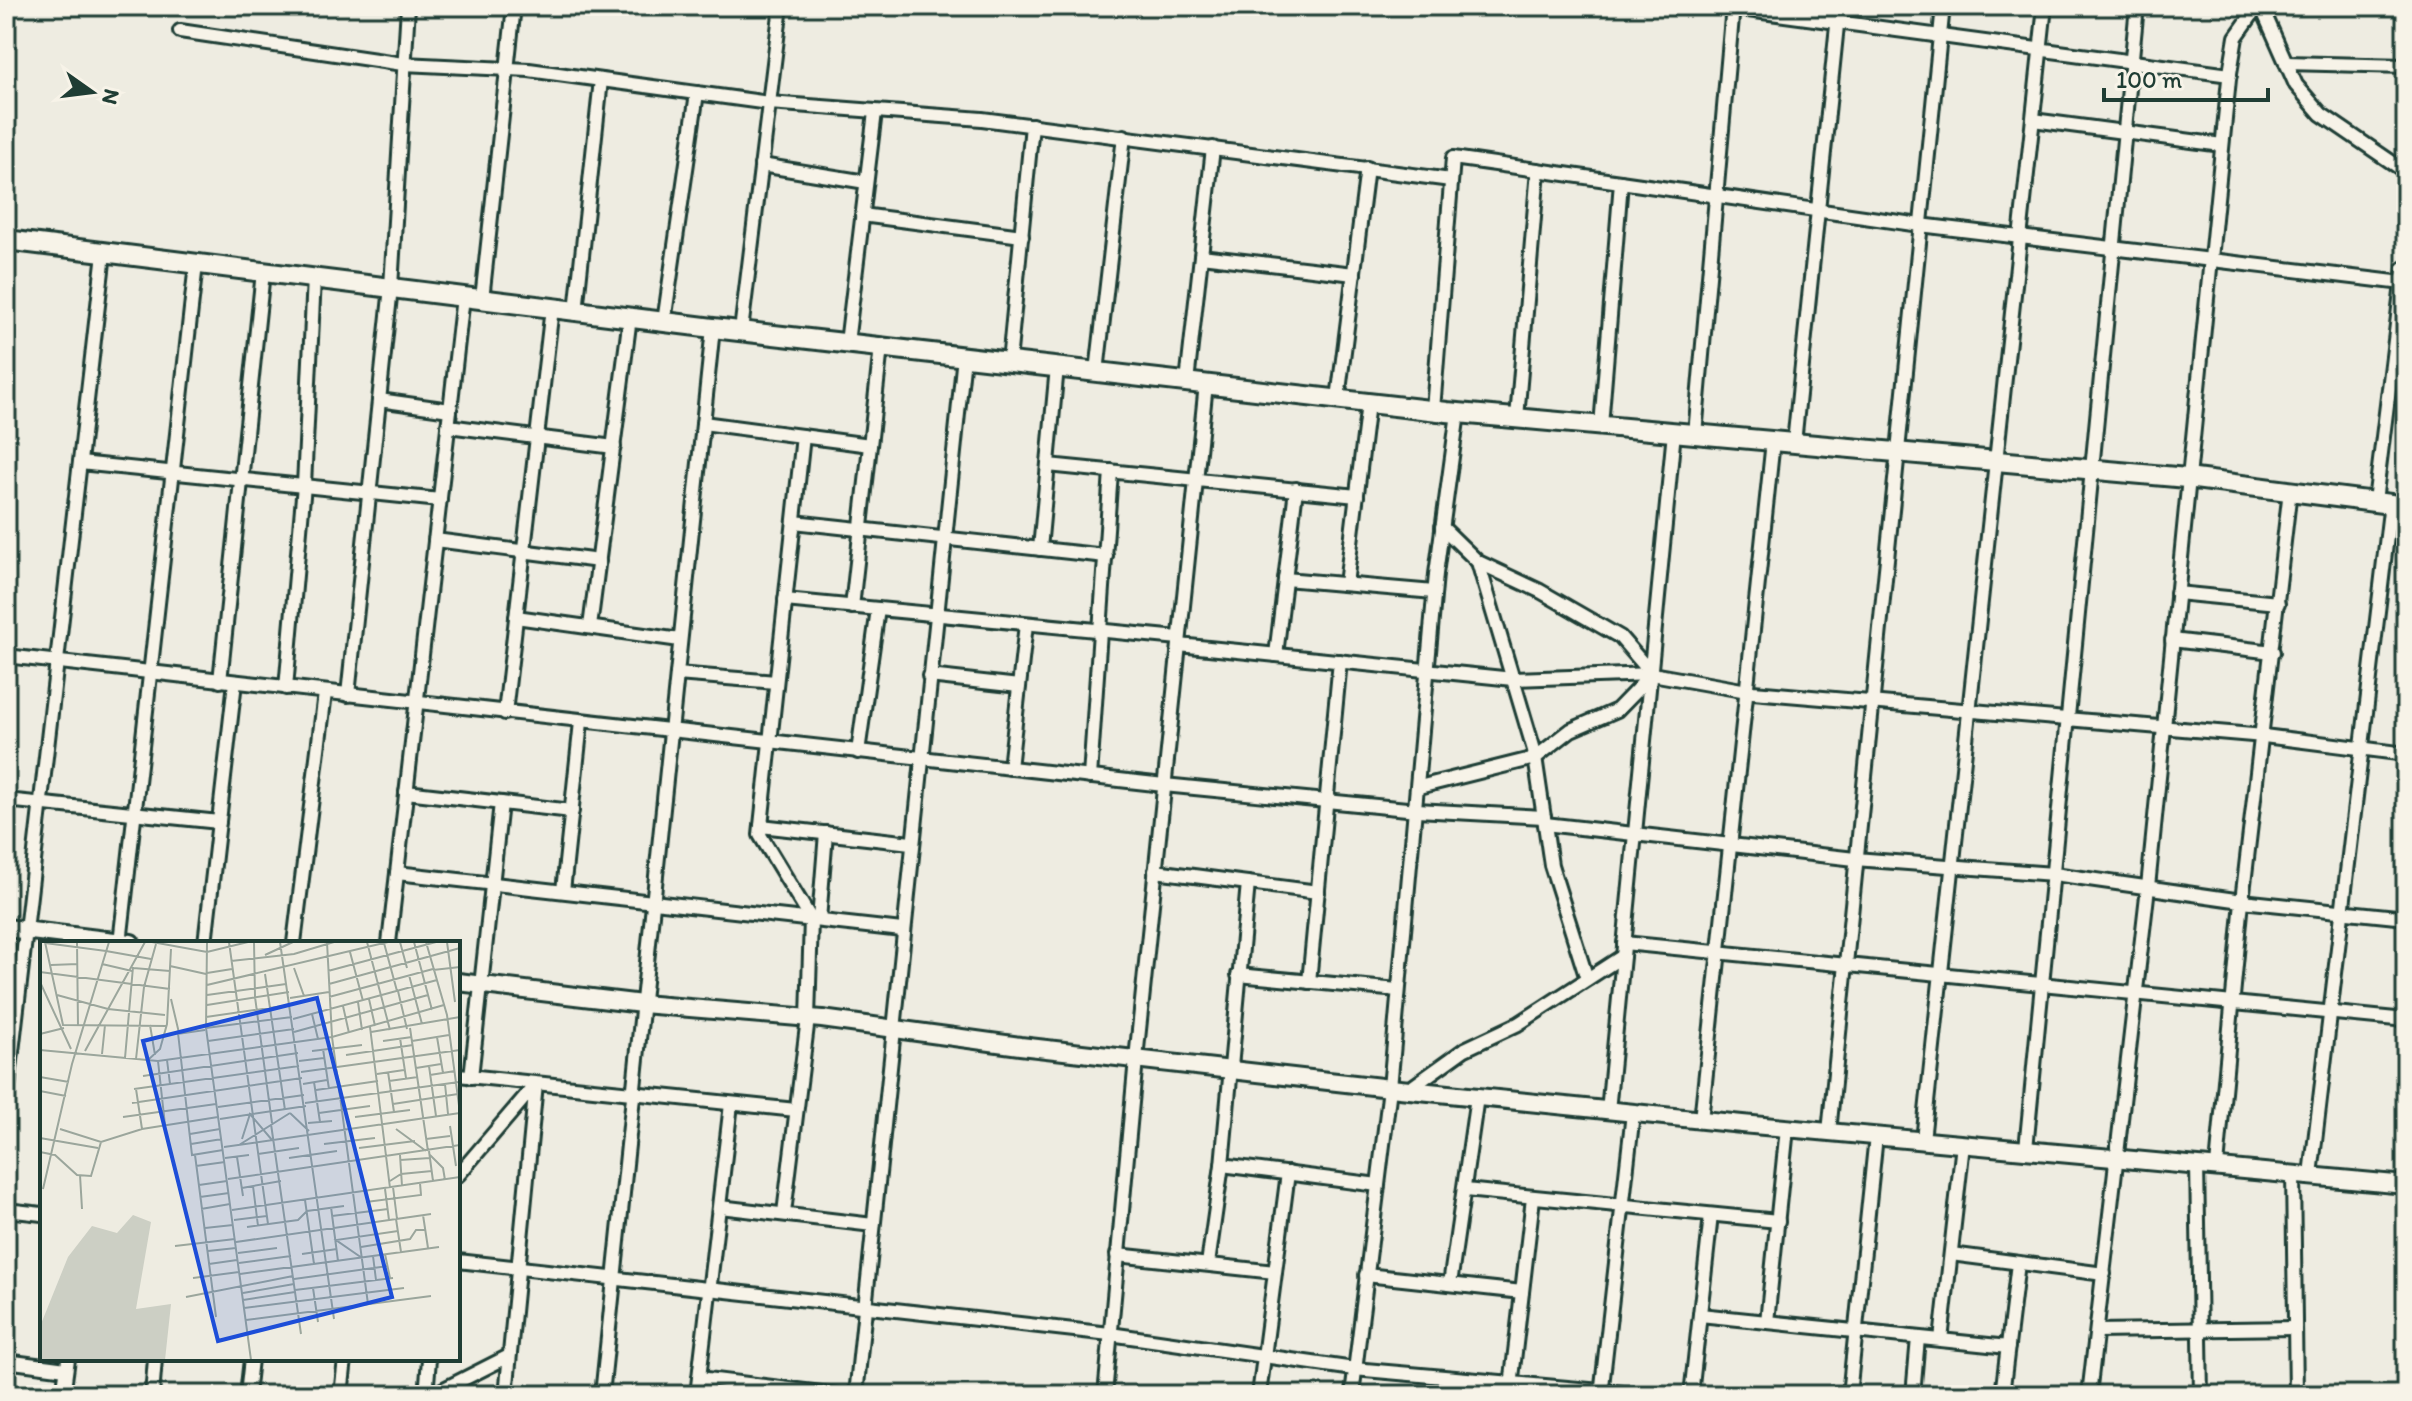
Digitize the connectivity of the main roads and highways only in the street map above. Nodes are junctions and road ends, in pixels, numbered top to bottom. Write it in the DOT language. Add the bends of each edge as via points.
graph roads {
  1 [pos="6,240"];
  2 [pos="2391,503"];
  1 -- 2 [label="main road" via="1458,413 2187,478"];
}
